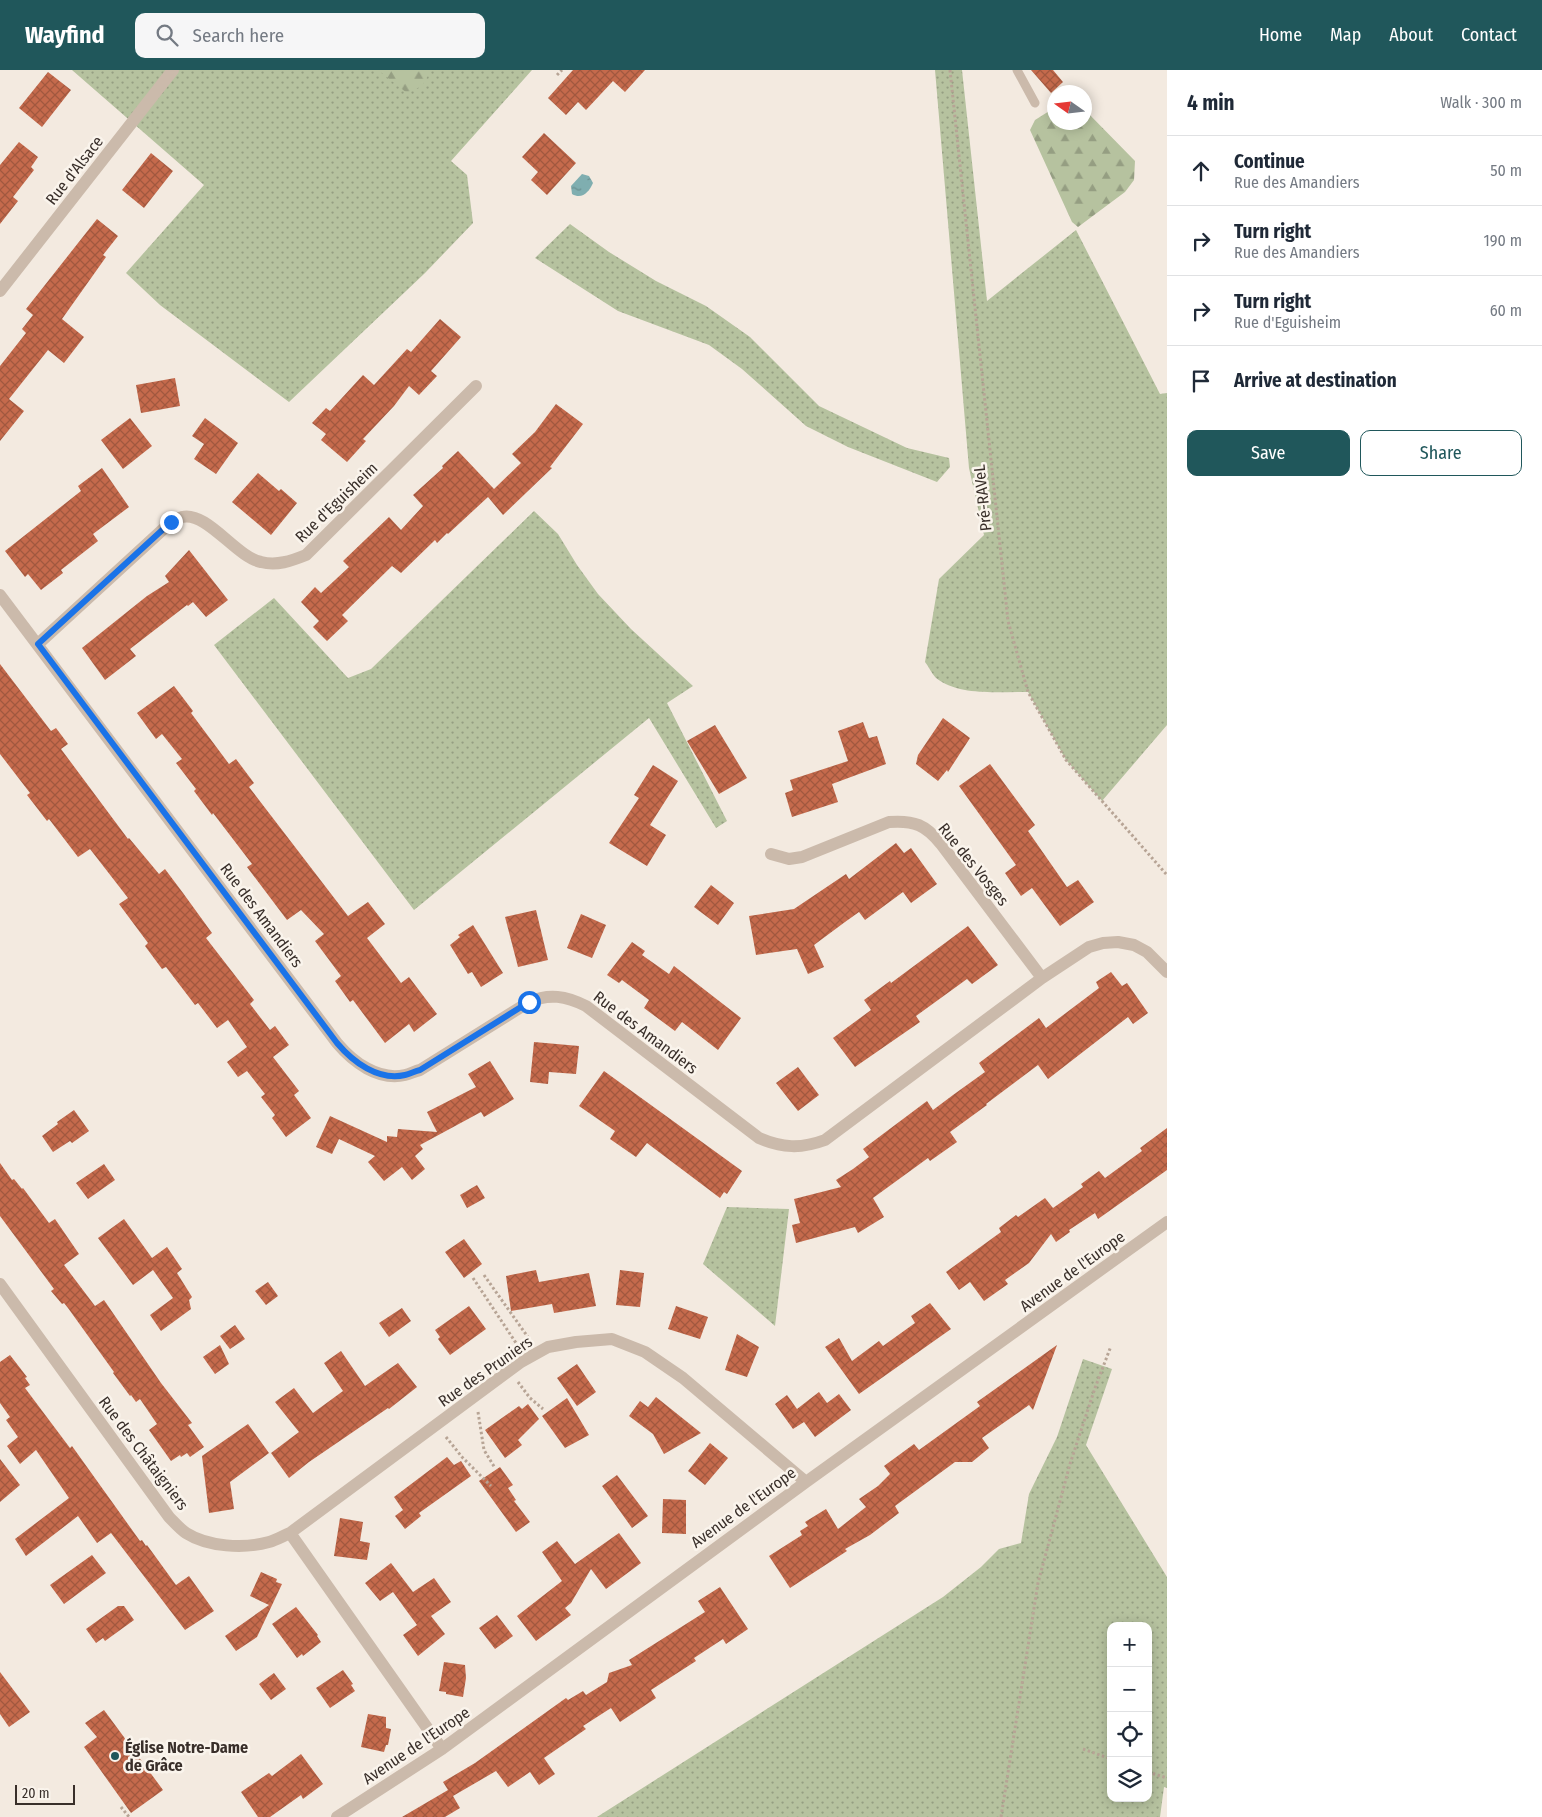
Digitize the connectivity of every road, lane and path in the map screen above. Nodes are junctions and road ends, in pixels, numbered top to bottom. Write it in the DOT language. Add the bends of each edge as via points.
graph roads {
  1 [pos="173,70"];
  2 [pos="562,70"];
  3 [pos="950,70"];
  4 [pos="1017,70"];
  5 [pos="557,75"];
  6 [pos="1035,103"];
  7 [pos="0,290"];
  8 [pos="476,386"];
  9 [pos="0,595"];
  10 [pos="38,644"];
  11 [pos="771,854"];
  12 [pos="1167,875"];
  13 [pos="1167,972"];
  14 [pos="1042,978"];
  15 [pos="1167,1222"];
  16 [pos="484,1275"];
  17 [pos="473,1278"];
  18 [pos="0,1284"];
  19 [pos="1111,1346"];
  20 [pos="539,1352"];
  21 [pos="526,1359"];
  22 [pos="510,1369"];
  23 [pos="471,1399"];
  24 [pos="543,1409"];
  25 [pos="436,1424"];
  26 [pos="495,1468"];
  27 [pos="806,1482"];
  28 [pos="491,1486"];
  29 [pos="290,1533"];
  30 [pos="442,1749"];
  31 [pos="1083,1749"];
  32 [pos="1107,1758"];
  33 [pos="1152,1773"];
  34 [pos="1167,1778"];
  35 [pos="121,1807"];
  36 [pos="129,1817"];
  37 [pos="337,1817"];
  38 [pos="1001,1817"];
  1 -- 7 [label="street, Rue d'Alsace"];
  2 -- 5 [label="path"];
  3 -- 12 [label="path, Pré-RAVeL" via="1008,622 1028,692 1066,760"];
  4 -- 6 [label="lane"];
  8 -- 10 [label="street, Rue d'Eguisheim" via="306,556 274,564 260,562 250,558 205,523 182,517 171,522"];
  9 -- 10 [label="street, Rue des Amandiers"];
  10 -- 14 [label="street, Rue des Amandiers" via="337,1043 368,1070 388,1075 412,1073 529,1002 540,997 564,997 586,1006 759,1138 784,1147 811,1146 825,1140"];
  11 -- 14 [label="street, Rue des Vosges" via="789,859 802,858 889,822 920,825 932,832"];
  13 -- 14 [label="street, Rue des Amandiers" via="1147,952 1118,942 1089,947"];
  15 -- 27 [label="street, Avenue de l'Europe"];
  16 -- 20 [label="path"];
  17 -- 21 [label="path"];
  18 -- 29 [label="street, Rue des Châtaigniers" via="169,1517 186,1533 228,1545 268,1542"];
  19 -- 38 [label="path" via="1070,1464 1038,1582"];
  20 -- 21 [label="street, Rue des Pruniers"];
  20 -- 27 [label="street, Rue des Pruniers" via="576,1342 612,1339 646,1352 683,1378"];
  21 -- 22 [label="street, Rue des Pruniers"];
  22 -- 23 [label="street, Rue des Pruniers"];
  22 -- 24 [label="path" via="530,1398"];
  23 -- 25 [label="street, Rue des Pruniers"];
  23 -- 26 [label="path" via="478,1412 484,1450"];
  25 -- 28 [label="path"];
  25 -- 29 [label="street, Rue des Pruniers"];
  27 -- 30 [label="street, Avenue de l'Europe"];
  29 -- 30 [label="street"];
  30 -- 37 [label="street, Avenue de l'Europe"];
  31 -- 32 [label="path"];
  33 -- 34 [label="path"];
  35 -- 36 [label="path"];
}
